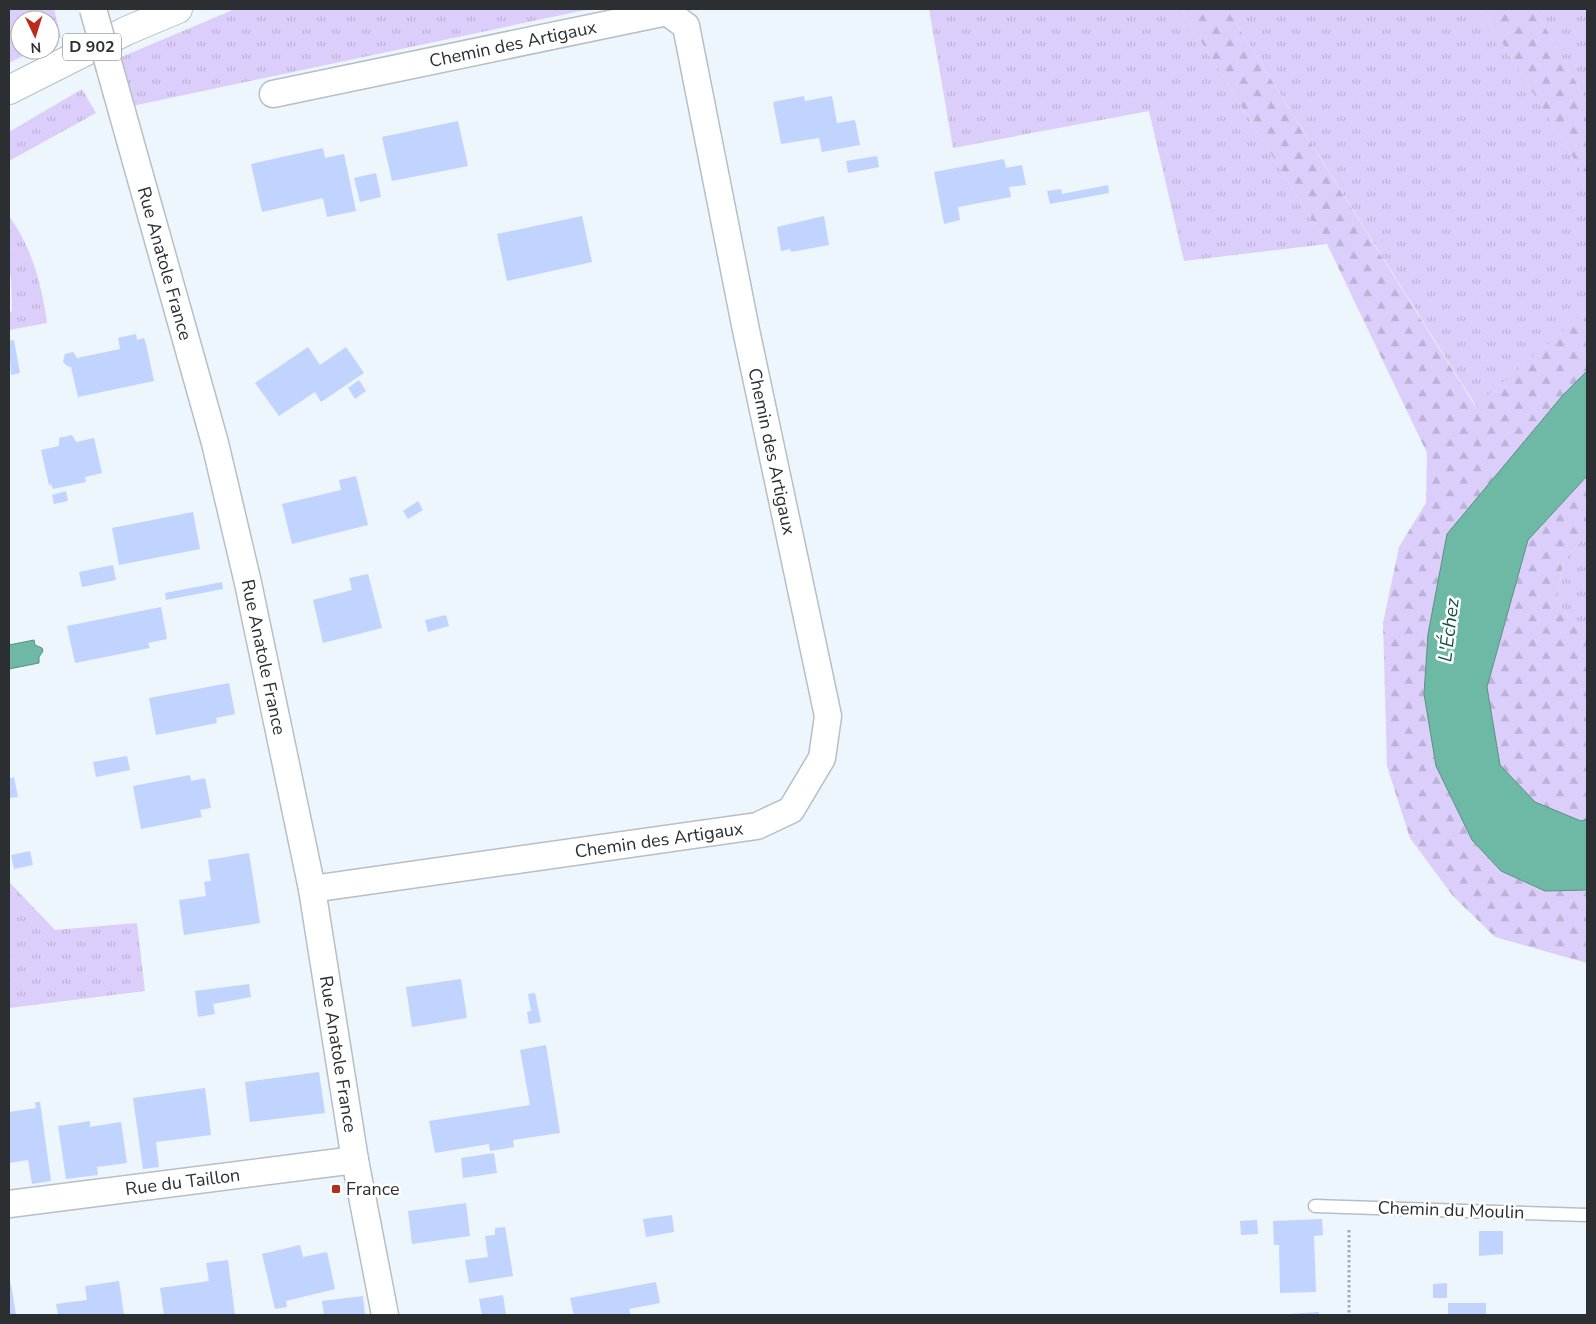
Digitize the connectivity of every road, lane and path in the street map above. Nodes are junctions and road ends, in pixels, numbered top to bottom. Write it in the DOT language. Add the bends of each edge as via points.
graph roads {
  1 [pos="93,9"];
  2 [pos="178,9"];
  3 [pos="9,90"];
  4 [pos="273,94"];
  5 [pos="312,889"];
  6 [pos="356,1160"];
  7 [pos="9,1204"];
  8 [pos="1314,1206"];
  9 [pos="1349,1207"];
  10 [pos="1587,1215"];
  11 [pos="385,1315"];
  12 [pos="1349,1315"];
  1 -- 5 [label="street, Rue Anatole France, bridge" via="215,443"];
  2 -- 3 [label="main road, D 902"];
  4 -- 5 [label="street, Chemin des Artigaux" via="667,12 686,26 746,330 828,716 822,758 791,810 757,826"];
  5 -- 6 [label="street, Rue Anatole France"];
  6 -- 7 [label="street, Rue du Taillon"];
  6 -- 11 [label="street, Rue Anatole France"];
  8 -- 9 [label="lane, Chemin du Moulin"];
  9 -- 10 [label="lane, Chemin du Moulin"];
  9 -- 12 [label="path"];
}
